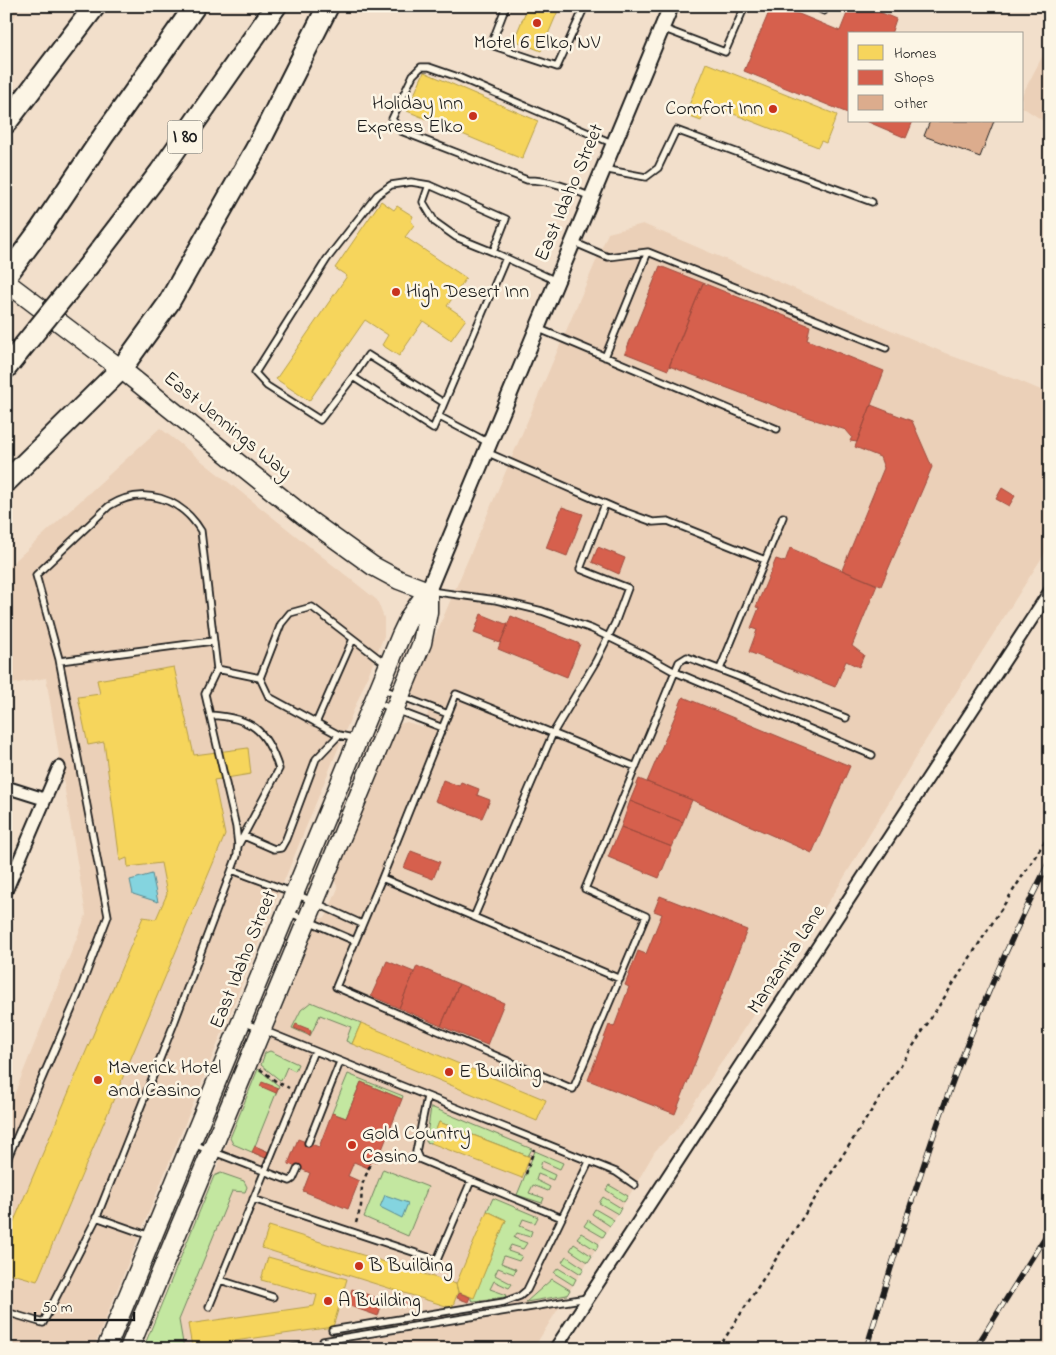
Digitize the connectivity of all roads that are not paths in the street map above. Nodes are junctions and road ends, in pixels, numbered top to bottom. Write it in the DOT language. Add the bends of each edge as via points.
graph roads {
  1 [pos="95,6"];
  2 [pos="195,6"];
  3 [pos="276,6"];
  4 [pos="328,6"];
  5 [pos="506,6"];
  6 [pos="585,6"];
  7 [pos="671,6"];
  8 [pos="745,6"];
  9 [pos="813,6"];
  10 [pos="826,6"];
  11 [pos="662,28"];
  12 [pos="6,123"];
  13 [pos="614,144"];
  14 [pos="603,169"];
  15 [pos="429,185"];
  16 [pos="591,197"];
  17 [pos="872,202"];
  18 [pos="572,242"];
  19 [pos="493,252"];
  20 [pos="648,252"];
  21 [pos="506,258"];
  22 [pos="6,276"];
  23 [pos="556,281"];
  24 [pos="6,282"];
  25 [pos="537,328"];
  26 [pos="886,348"];
  27 [pos="605,357"];
  28 [pos="12,360"];
  29 [pos="121,369"];
  30 [pos="353,378"];
  31 [pos="444,403"];
  32 [pos="438,416"];
  33 [pos="777,429"];
  34 [pos="488,448"];
  35 [pos="6,482"];
  36 [pos="605,504"];
  37 [pos="783,517"];
  38 [pos="765,560"];
  39 [pos="428,591"];
  40 [pos="1050,591"];
  41 [pos="608,637"];
  42 [pos="354,639"];
  43 [pos="213,641"];
  44 [pos="60,661"];
  45 [pos="388,666"];
  46 [pos="216,669"];
  47 [pos="720,669"];
  48 [pos="675,672"];
  49 [pos="260,678"];
  50 [pos="376,694"];
  51 [pos="397,702"];
  52 [pos="448,714"];
  53 [pos="210,715"];
  54 [pos="846,718"];
  55 [pos="316,723"];
  56 [pos="442,728"];
  57 [pos="554,734"];
  58 [pos="339,735"];
  59 [pos="358,739"];
  60 [pos="872,755"];
  61 [pos="59,767"];
  62 [pos="636,767"];
  63 [pos="6,787"];
  64 [pos="44,799"];
  65 [pos="244,836"];
  66 [pos="238,846"];
  67 [pos="232,870"];
  68 [pos="382,878"];
  69 [pos="6,891"];
  70 [pos="294,893"];
  71 [pos="314,902"];
  72 [pos="286,912"];
  73 [pos="474,917"];
  74 [pos="307,920"];
  75 [pos="362,924"];
  76 [pos="355,941"];
  77 [pos="620,979"];
  78 [pos="241,1022"];
  79 [pos="261,1030"];
  80 [pos="314,1051"];
  81 [pos="340,1062"];
  82 [pos="427,1096"];
  83 [pos="191,1143"];
  84 [pos="308,1143"];
  85 [pos="211,1151"];
  86 [pos="6,1162"];
  87 [pos="589,1162"];
  88 [pos="298,1168"];
  89 [pos="264,1172"];
  90 [pos="471,1181"];
  91 [pos="635,1185"];
  92 [pos="253,1199"];
  93 [pos="96,1217"];
  94 [pos="562,1218"];
  95 [pos="152,1236"];
  96 [pos="220,1280"];
  97 [pos="273,1297"];
  98 [pos="588,1298"];
  99 [pos="209,1307"];
  100 [pos="6,1312"];
  101 [pos="332,1330"];
  102 [pos="323,1341"];
  103 [pos="106,1349"];
  104 [pos="129,1349"];
  105 [pos="286,1349"];
  106 [pos="304,1349"];
  107 [pos="555,1349"];
  1 -- 12 [label="highway"];
  2 -- 22 [label="highway"];
  3 -- 28 [label="highway, I 80, bridge" via="160,172"];
  4 -- 29 [label="highway" via="246,167 168,304"];
  5 -- 6 [label="lane" via="491,45 558,67"];
  7 -- 11 [label="street, East Idaho Street"];
  8 -- 11 [label="lane" via="725,52"];
  9 -- 10 [label="lane" via="824,10"];
  11 -- 13 [label="street, East Idaho Street"];
  13 -- 14 [label="street, East Idaho Street"];
  13 -- 16 [label="lane" via="429,67 421,67 413,75 392,119 402,131 526,180 542,180"];
  14 -- 16 [label="street, East Idaho Street"];
  14 -- 17 [label="lane" via="646,177 658,168 676,130"];
  15 -- 19 [label="lane" via="423,202 435,222 456,237"];
  15 -- 19 [label="lane" via="506,219"];
  15 -- 30 [label="lane" via="411,182 391,185 377,194 327,259 255,373 267,386 320,420"];
  16 -- 18 [label="street, East Idaho Street"];
  18 -- 20 [label="lane" via="608,257"];
  18 -- 23 [label="street, East Idaho Street"];
  19 -- 21 [label="lane"];
  20 -- 26 [label="lane"];
  20 -- 27 [label="lane"];
  21 -- 23 [label="lane"];
  21 -- 31 [label="lane"];
  23 -- 25 [label="street, East Idaho Street"];
  24 -- 29 [label="main road, East Jennings Way"];
  25 -- 27 [label="lane"];
  25 -- 34 [label="street, East Idaho Street"];
  27 -- 33 [label="lane"];
  29 -- 35 [label="highway"];
  29 -- 39 [label="main road, East Jennings Way" via="309,520 373,566"];
  30 -- 31 [label="lane" via="368,356"];
  30 -- 32 [label="lane" via="433,429"];
  31 -- 32 [label="lane"];
  32 -- 34 [label="lane"];
  34 -- 36 [label="lane"];
  34 -- 39 [label="street, East Idaho Street"];
  36 -- 38 [label="lane" via="653,522 668,521"];
  36 -- 41 [label="lane" via="580,570 628,588"];
  37 -- 38 [label="lane"];
  38 -- 47 [label="lane"];
  39 -- 41 [label="lane" via="482,597 542,611"];
  39 -- 45 [label="main road, East Idaho Street" via="405,625"];
  39 -- 51 [label="main road, East Idaho Street" via="422,643"];
  40 -- 98 [label="street, Manzanita Lane"];
  41 -- 48 [label="lane"];
  41 -- 57 [label="lane"];
  42 -- 45 [label="lane"];
  42 -- 49 [label="lane" via="312,607 290,613 281,624"];
  42 -- 55 [label="lane"];
  43 -- 44 [label="lane"];
  43 -- 44 [label="lane" via="201,531 184,510 159,498 137,495 110,506 36,575"];
  43 -- 46 [label="lane"];
  44 -- 86 [label="lane" via="108,916 78,995"];
  45 -- 50 [label="main road, East Idaho Street"];
  46 -- 49 [label="lane"];
  46 -- 53 [label="lane" via="205,694"];
  47 -- 48 [label="lane" via="687,656 679,662"];
  47 -- 54 [label="lane"];
  48 -- 60 [label="lane"];
  48 -- 62 [label="lane"];
  49 -- 55 [label="lane" via="270,697"];
  50 -- 51 [label="lane"];
  50 -- 51 [label="lane"];
  50 -- 59 [label="main road, East Idaho Street"];
  51 -- 52 [label="lane"];
  51 -- 56 [label="lane"];
  51 -- 71 [label="main road, East Idaho Street"];
  52 -- 56 [label="lane"];
  52 -- 57 [label="lane" via="456,694"];
  53 -- 65 [label="lane" via="252,724 270,744 279,769"];
  53 -- 66 [label="lane"];
  55 -- 58 [label="lane"];
  56 -- 68 [label="lane"];
  57 -- 62 [label="lane"];
  57 -- 73 [label="lane"];
  58 -- 59 [label="lane"];
  58 -- 65 [label="lane" via="316,759 281,848 274,849"];
  59 -- 70 [label="main road, East Idaho Street"];
  61 -- 64 [label="street"];
  62 -- 77 [label="lane" via="585,888 646,916"];
  63 -- 64 [label="street"];
  64 -- 69 [label="street"];
  65 -- 66 [label="lane"];
  66 -- 67 [label="lane"];
  67 -- 70 [label="lane"];
  67 -- 93 [label="lane"];
  68 -- 73 [label="lane"];
  68 -- 75 [label="lane"];
  70 -- 71 [label="lane"];
  70 -- 72 [label="main road, East Idaho Street"];
  71 -- 74 [label="main road, East Idaho Street"];
  71 -- 75 [label="lane"];
  72 -- 74 [label="lane"];
  72 -- 78 [label="main road, East Idaho Street"];
  73 -- 77 [label="lane"];
  74 -- 76 [label="lane"];
  74 -- 79 [label="main road, East Idaho Street"];
  75 -- 76 [label="lane"];
  76 -- 77 [label="lane" via="336,987 573,1089"];
  78 -- 79 [label="lane"];
  78 -- 83 [label="main road, East Idaho Street"];
  79 -- 80 [label="lane"];
  79 -- 85 [label="main road, East Idaho Street"];
  80 -- 81 [label="lane"];
  80 -- 89 [label="lane"];
  81 -- 82 [label="lane"];
  81 -- 84 [label="lane"];
  82 -- 87 [label="lane"];
  82 -- 90 [label="lane" via="417,1157"];
  83 -- 85 [label="lane"];
  83 -- 95 [label="main road, East Idaho Street"];
  85 -- 89 [label="lane"];
  85 -- 104 [label="main road, East Idaho Street"];
  87 -- 91 [label="lane" via="620,1174"];
  87 -- 94 [label="lane"];
  88 -- 89 [label="lane" via="290,1181"];
  89 -- 92 [label="lane"];
  90 -- 92 [label="lane" via="437,1260"];
  90 -- 94 [label="lane"];
  92 -- 96 [label="lane"];
  93 -- 95 [label="lane"];
  93 -- 100 [label="lane" via="43,1323"];
  94 -- 101 [label="lane" via="527,1290 515,1298"];
  95 -- 103 [label="main road, East Idaho Street"];
  96 -- 97 [label="lane"];
  96 -- 99 [label="lane"];
  98 -- 102 [label="lane"];
  98 -- 107 [label="street, Manzanita Lane"];
  105 -- 106 [label="lane" via="304,1346"];
}
